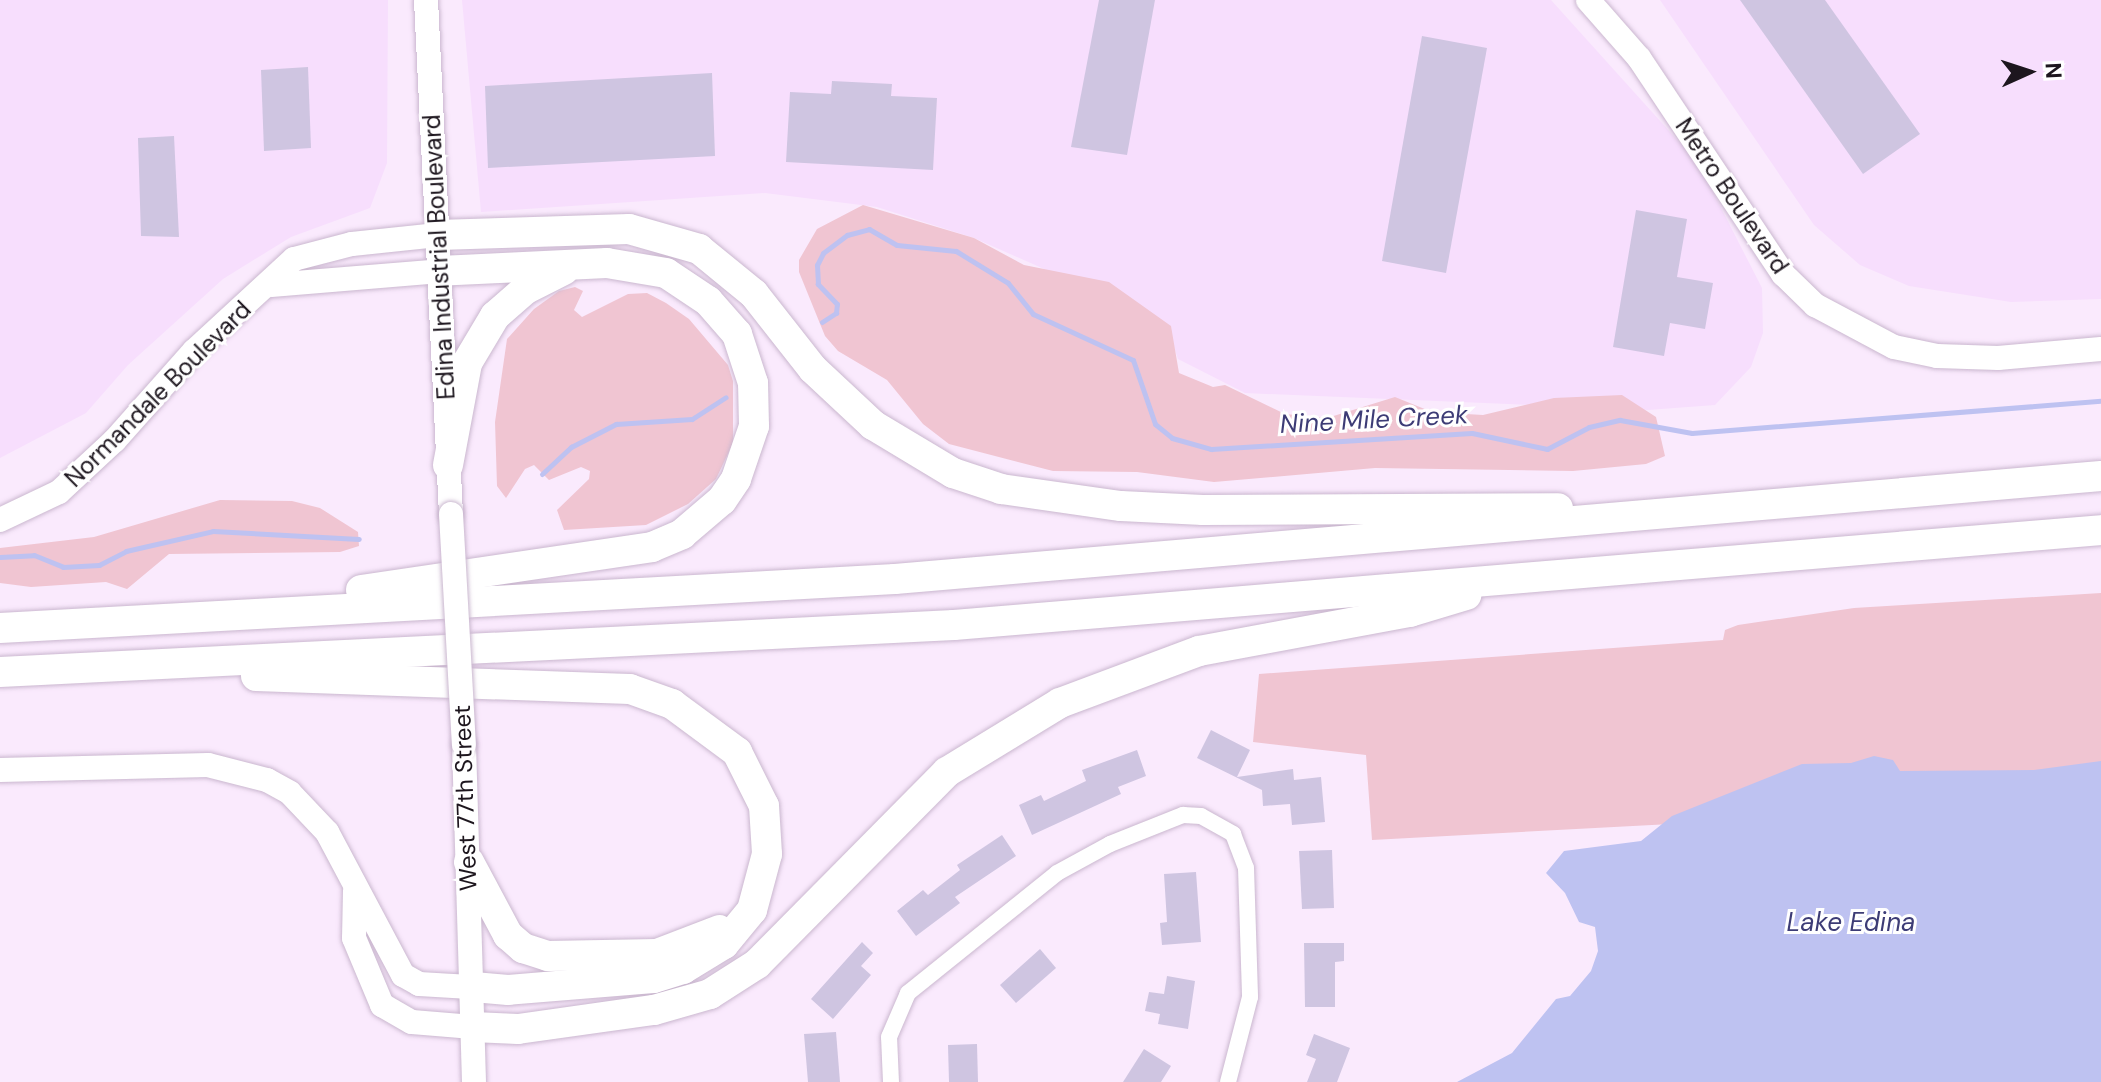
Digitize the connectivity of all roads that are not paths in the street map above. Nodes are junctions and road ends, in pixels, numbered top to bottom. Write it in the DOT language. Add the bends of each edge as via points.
graph roads {
  1 [pos="426,0"];
  2 [pos="1588,0"];
  3 [pos="438,235"];
  4 [pos="574,265"];
  5 [pos="440,271"];
  6 [pos="271,285"];
  7 [pos="2101,349"];
  8 [pos="448,465"];
  9 [pos="2101,476"];
  10 [pos="451,514"];
  11 [pos="1660,514"];
  12 [pos="0,520"];
  13 [pos="2101,530"];
  14 [pos="1531,577"];
  15 [pos="10,627"];
  16 [pos="98,667"];
  17 [pos="0,672"];
  18 [pos="0,770"];
  19 [pos="469,862"];
  20 [pos="355,891"];
  21 [pos="742,927"];
  22 [pos="470,987"];
  23 [pos="473,1027"];
  24 [pos="474,1082"];
  25 [pos="891,1082"];
  26 [pos="1228,1082"];
  1 -- 3 [label="street, Edina Industrial Boulevard"];
  2 -- 7 [label="street, Metro Boulevard" via="1639,58 1783,274 1815,305 1894,347 1937,356 1998,358"];
  3 -- 5 [label="street, Edina Industrial Boulevard"];
  3 -- 6 [label="street, Normandale Boulevard" via="322,249 294,259"];
  3 -- 11 [label="highway" via="629,229 699,249 754,294 813,369 873,425 953,473 1001,489 1053,499 1176,509 1519,505"];
  4 -- 5 [label="highway"];
  4 -- 8 [label="highway" via="526,289 495,316 467,363"];
  4 -- 15 [label="highway" via="640,265 666,273 724,315 747,357 754,402 747,451 722,500 682,534 652,547 431,583"];
  5 -- 6 [label="street, Normandale Boulevard"];
  5 -- 8 [label="street, Edina Industrial Boulevard"];
  6 -- 12 [label="street, Normandale Boulevard" via="194,351 115,440 59,492"];
  8 -- 10 [label="street, Edina Industrial Boulevard"];
  9 -- 11 [label="highway"];
  10 -- 19 [label="street, West 77th Street, bridge"];
  11 -- 15 [label="highway" via="790,586"];
  13 -- 14 [label="highway"];
  14 -- 16 [label="highway" via="954,625"];
  14 -- 23 [label="highway" via="1410,612 1199,651 1060,703 947,772 757,964 723,988 654,1010 518,1029"];
  16 -- 17 [label="highway"];
  16 -- 21 [label="highway" via="591,685 630,689 672,704 737,752 764,806 763,880"];
  18 -- 20 [label="street" via="180,765 239,770 290,793 311,813 340,855"];
  19 -- 21 [label="highway" via="508,935 523,948 548,956 657,954 709,932"];
  19 -- 22 [label="street, West 77th Street"];
  20 -- 22 [label="street" via="383,930 397,967 411,981"];
  20 -- 23 [label="street" via="354,938 382,1005 412,1022"];
  21 -- 22 [label="highway" via="709,955 653,978 508,990"];
  22 -- 23 [label="street, West 77th Street"];
  23 -- 24 [label="street, West 77th Street"];
  25 -- 26 [label="street" via="889,1037 908,993 1057,873 1183,815 1218,824 1233,834 1246,868 1250,997"];
}
